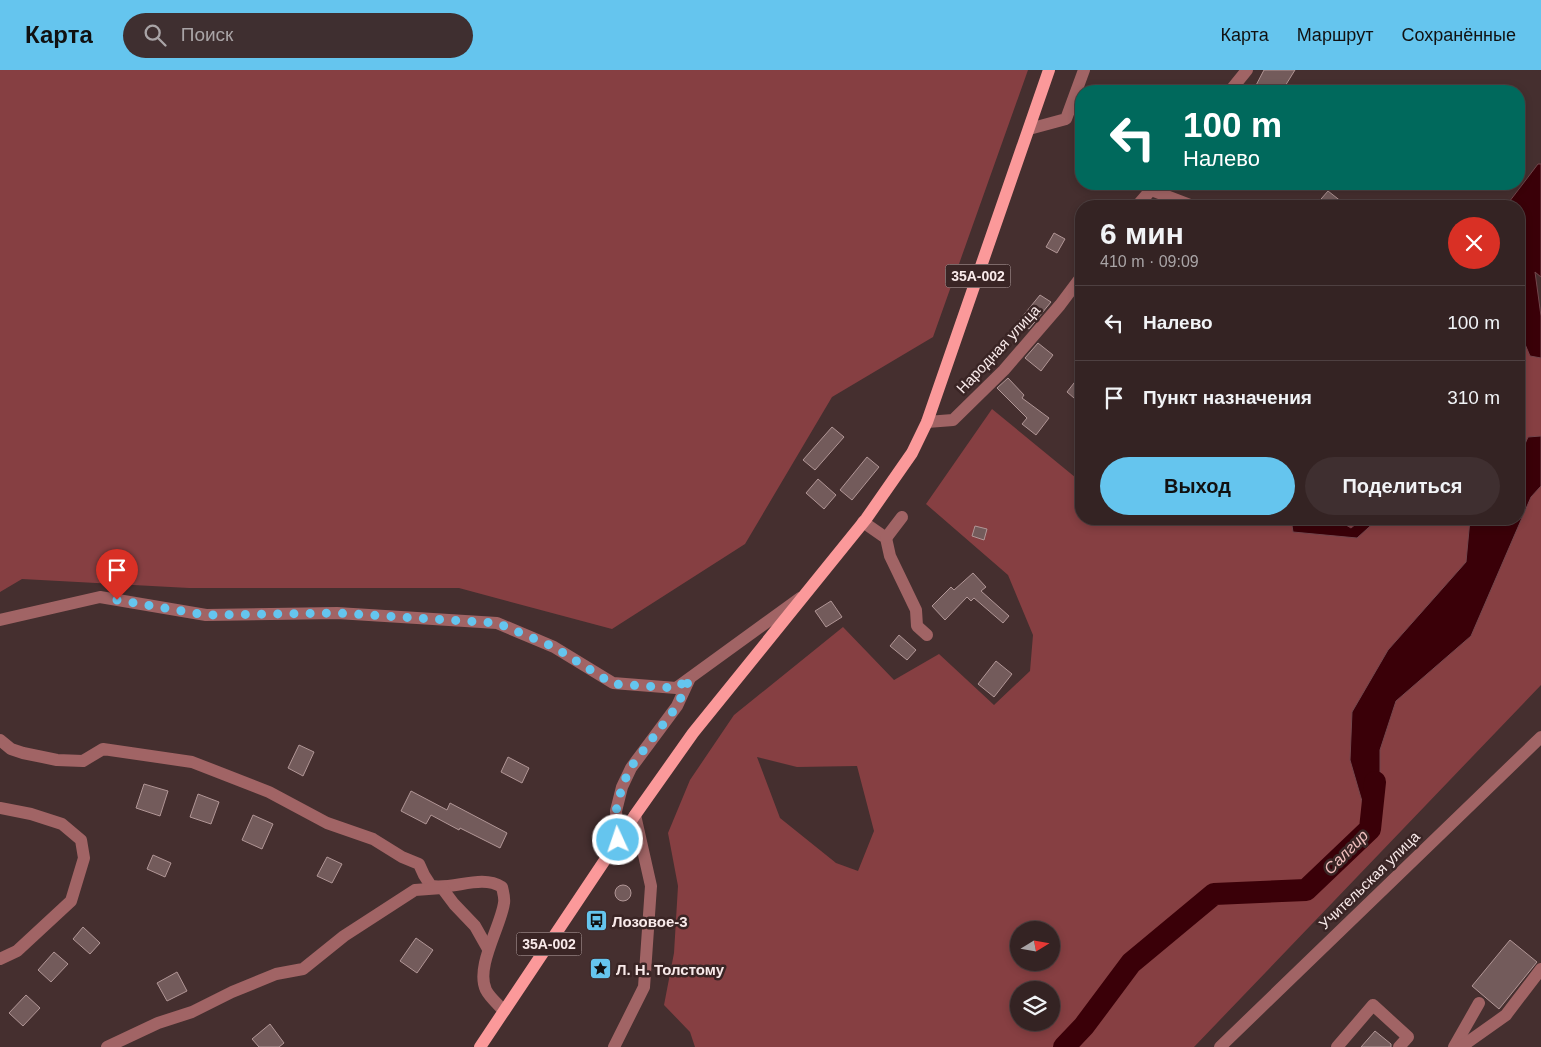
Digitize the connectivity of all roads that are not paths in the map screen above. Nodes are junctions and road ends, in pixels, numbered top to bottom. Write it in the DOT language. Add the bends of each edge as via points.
graph roads {
  1 [pos="1049,70"];
  2 [pos="1084,70"];
  3 [pos="1247,70"];
  4 [pos="1078,85"];
  5 [pos="1235,85"];
  6 [pos="1075,94"];
  7 [pos="1029,129"];
  8 [pos="1150,190"];
  9 [pos="1159,190"];
  10 [pos="1142,200"];
  11 [pos="1180,200"];
  12 [pos="1075,285"];
  13 [pos="927,422"];
  14 [pos="902,517"];
  15 [pos="863,522"];
  16 [pos="886,538"];
  17 [pos="806,593"];
  18 [pos="0,620"];
  19 [pos="927,635"];
  20 [pos="690,678"];
  21 [pos="1541,737"];
  22 [pos="0,740"];
  23 [pos="0,808"];
  24 [pos="635,815"];
  25 [pos="618,840"];
  26 [pos="442,888"];
  27 [pos="488,950"];
  28 [pos="0,959"];
  29 [pos="1541,969"];
  30 [pos="1479,1003"];
  31 [pos="504,1011"];
  32 [pos="107,1047"];
  33 [pos="480,1047"];
  34 [pos="614,1047"];
  35 [pos="1220,1047"];
  36 [pos="1337,1047"];
  37 [pos="1399,1047"];
  38 [pos="1454,1047"];
  39 [pos="1460,1047"];
  1 -- 7 [label="main road, 35А-002"];
  2 -- 4 [label="street"];
  3 -- 5 [label="street"];
  6 -- 7 [label="street" via="1066,119"];
  7 -- 13 [label="main road, 35А-002"];
  8 -- 10 [label="street"];
  9 -- 11 [label="street"];
  12 -- 13 [label="street, Народная улица" via="1004,370 953,420"];
  13 -- 15 [label="main road, 35А-002" via="912,453"];
  14 -- 16 [label="street"];
  15 -- 16 [label="street"];
  15 -- 17 [label="main road, 35А-002"];
  16 -- 19 [label="street" via="890,556 916,610 917,626"];
  17 -- 20 [label="street"];
  17 -- 24 [label="main road, 35А-002" via="693,733"];
  18 -- 20 [label="street" via="100,597 206,615 337,613 497,623 554,647 613,684 676,688"];
  20 -- 25 [label="street" via="677,706 630,768 616,811"];
  21 -- 35 [label="street, Учительская улица"];
  22 -- 26 [label="street" via="11,749 57,760 83,761 103,749 192,762 269,792 327,823 373,839 419,864 431,886"];
  23 -- 28 [label="street" via="62,824 81,840 84,858 71,900 17,951"];
  24 -- 25 [label="main road, 35А-002"];
  24 -- 34 [label="street" via="652,886 644,987"];
  25 -- 31 [label="main road, 35А-002"];
  26 -- 27 [label="street" via="476,926"];
  26 -- 27 [label="street" via="482,882 494,882 502,887 504,901"];
  26 -- 32 [label="street" via="415,890 344,936 303,969 276,974"];
  27 -- 31 [label="street" via="485,958 486,990"];
  29 -- 39 [label="street" via="1506,1015"];
  30 -- 38 [label="street"];
  31 -- 33 [label="main road, 35А-002"];
  36 -- 37 [label="street" via="1373,1005 1408,1037"];
}
